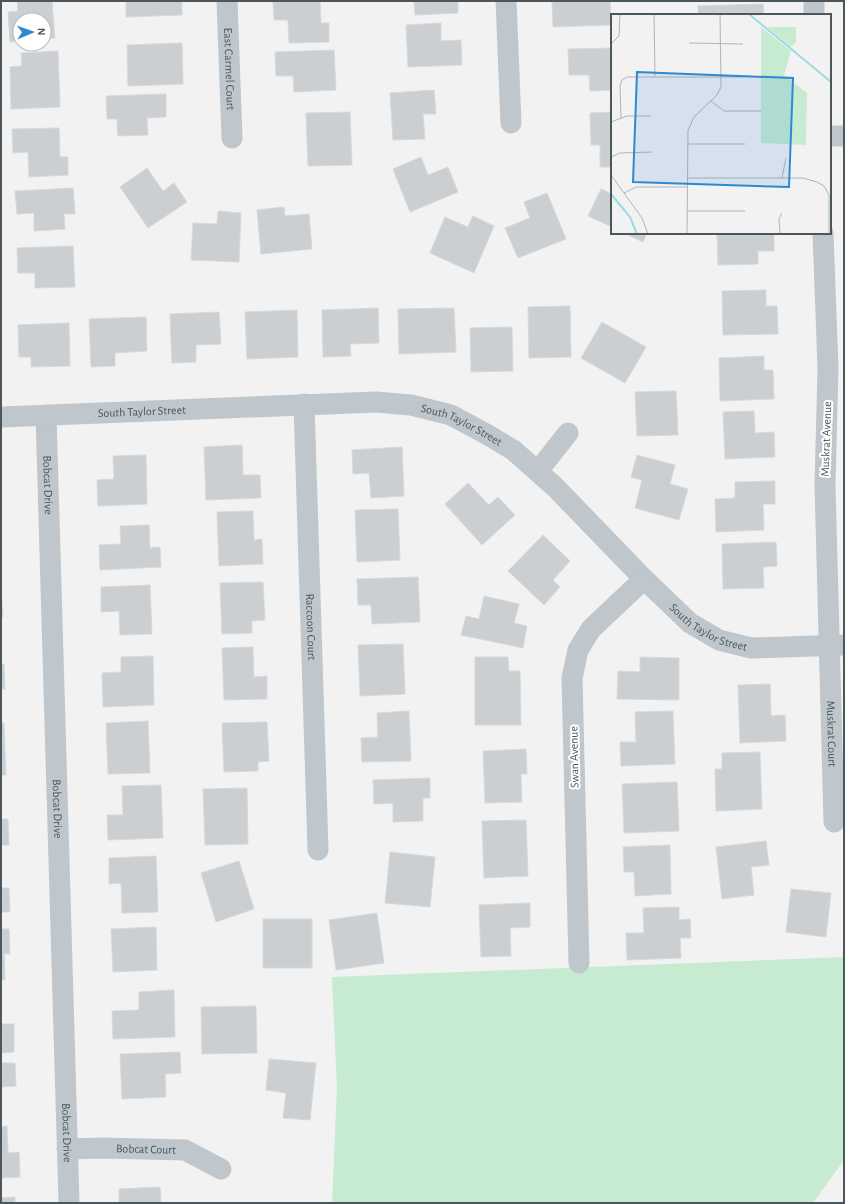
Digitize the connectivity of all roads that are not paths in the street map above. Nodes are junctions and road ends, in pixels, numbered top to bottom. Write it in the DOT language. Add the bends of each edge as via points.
graph roads {
  1 [pos="227,1"];
  2 [pos="506,1"];
  3 [pos="814,1"];
  4 [pos="814,14"];
  5 [pos="511,123"];
  6 [pos="831,136"];
  7 [pos="844,136"];
  8 [pos="232,138"];
  9 [pos="823,234"];
  10 [pos="304,404"];
  11 [pos="46,415"];
  12 [pos="1,417"];
  13 [pos="568,433"];
  14 [pos="538,471"];
  15 [pos="644,579"];
  16 [pos="836,646"];
  17 [pos="834,822"];
  18 [pos="318,850"];
  19 [pos="579,963"];
  20 [pos="67,1149"];
  21 [pos="221,1169"];
  22 [pos="68,1203"];
  1 -- 8 [label="street, East Carmel Court"];
  2 -- 5 [label="street"];
  3 -- 4 [label="street"];
  6 -- 7 [label="street"];
  9 -- 16 [label="street, Muskrat Avenue" via="828,368 825,485"];
  10 -- 11 [label="street, South Taylor Street"];
  10 -- 14 [label="street, South Taylor Street" via="411,405 451,415 513,450"];
  10 -- 18 [label="street, Raccoon Court"];
  11 -- 12 [label="street, South Taylor Street"];
  11 -- 20 [label="street, Bobcat Drive"];
  13 -- 14 [label="street"];
  14 -- 15 [label="street, South Taylor Street"];
  15 -- 16 [label="street, South Taylor Street" via="690,623 719,640 751,648"];
  15 -- 19 [label="street, Swan Avenue" via="591,629 578,650 572,678"];
  16 -- 17 [label="street, Muskrat Court"];
  20 -- 21 [label="street, Bobcat Court" via="185,1150"];
  20 -- 22 [label="street, Bobcat Drive"];
}
